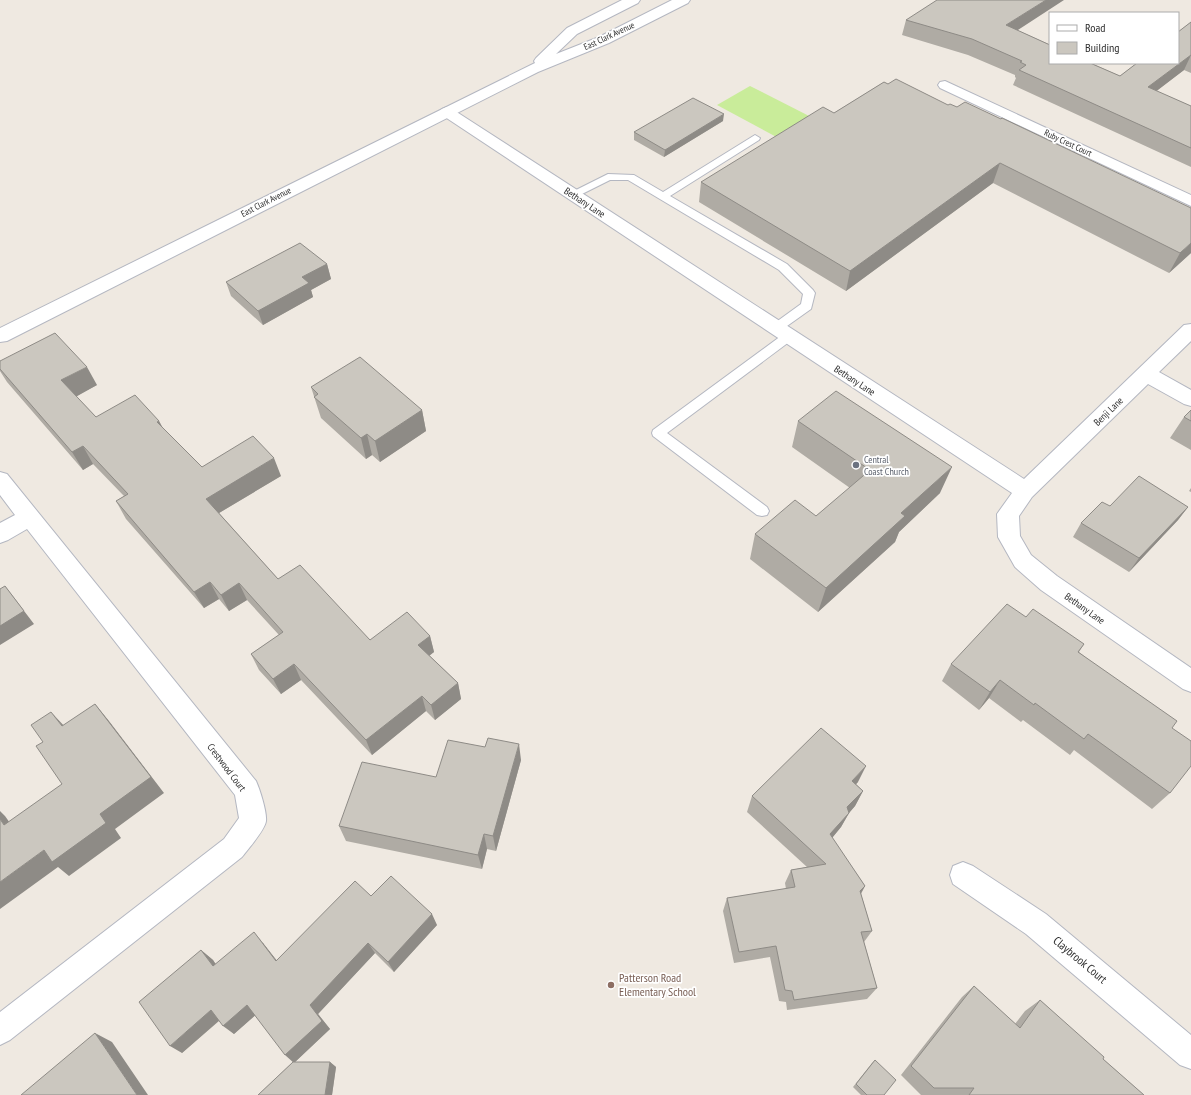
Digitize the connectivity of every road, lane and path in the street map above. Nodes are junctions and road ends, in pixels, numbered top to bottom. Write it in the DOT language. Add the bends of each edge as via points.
graph roads {
  1 [pos="632,0"];
  2 [pos="683,0"];
  3 [pos="533,69"];
  4 [pos="945,85"];
  5 [pos="447,112"];
  6 [pos="755,138"];
  7 [pos="574,195"];
  8 [pos="663,196"];
  9 [pos="1191,201"];
  10 [pos="1191,330"];
  11 [pos="782,332"];
  12 [pos="0,336"];
  13 [pos="1146,374"];
  14 [pos="1191,399"];
  15 [pos="0,480"];
  16 [pos="1024,491"];
  17 [pos="762,511"];
  18 [pos="29,517"];
  19 [pos="0,534"];
  20 [pos="1191,681"];
  21 [pos="963,875"];
  22 [pos="0,1030"];
  23 [pos="1191,1054"];
  1 -- 3 [label="street, East Clark Avenue" via="572,30"];
  2 -- 3 [label="street, East Clark Avenue" via="604,40"];
  3 -- 5 [label="street, East Clark Avenue"];
  4 -- 9 [label="street, Ruby Crest Court"];
  5 -- 7 [label="street, Bethany Lane"];
  5 -- 12 [label="street, East Clark Avenue"];
  6 -- 8 [label="lane"];
  7 -- 8 [label="lane" via="608,177 630,177"];
  7 -- 11 [label="street, Bethany Lane"];
  8 -- 11 [label="lane" via="783,267 809,293 808,306"];
  10 -- 13 [label="street, Benji Lane"];
  11 -- 16 [label="street, Bethany Lane"];
  11 -- 17 [label="lane" via="658,433"];
  13 -- 14 [label="street"];
  13 -- 16 [label="street, Benji Lane"];
  15 -- 18 [label="street, Crestwood Court"];
  16 -- 20 [label="street, Bethany Lane" via="1008,514 1009,537 1023,561 1049,583"];
  18 -- 19 [label="street"];
  18 -- 22 [label="street, Crestwood Court" via="247,790 253,821 233,848"];
  21 -- 23 [label="street, Claybrook Court" via="1036,924"];
}
